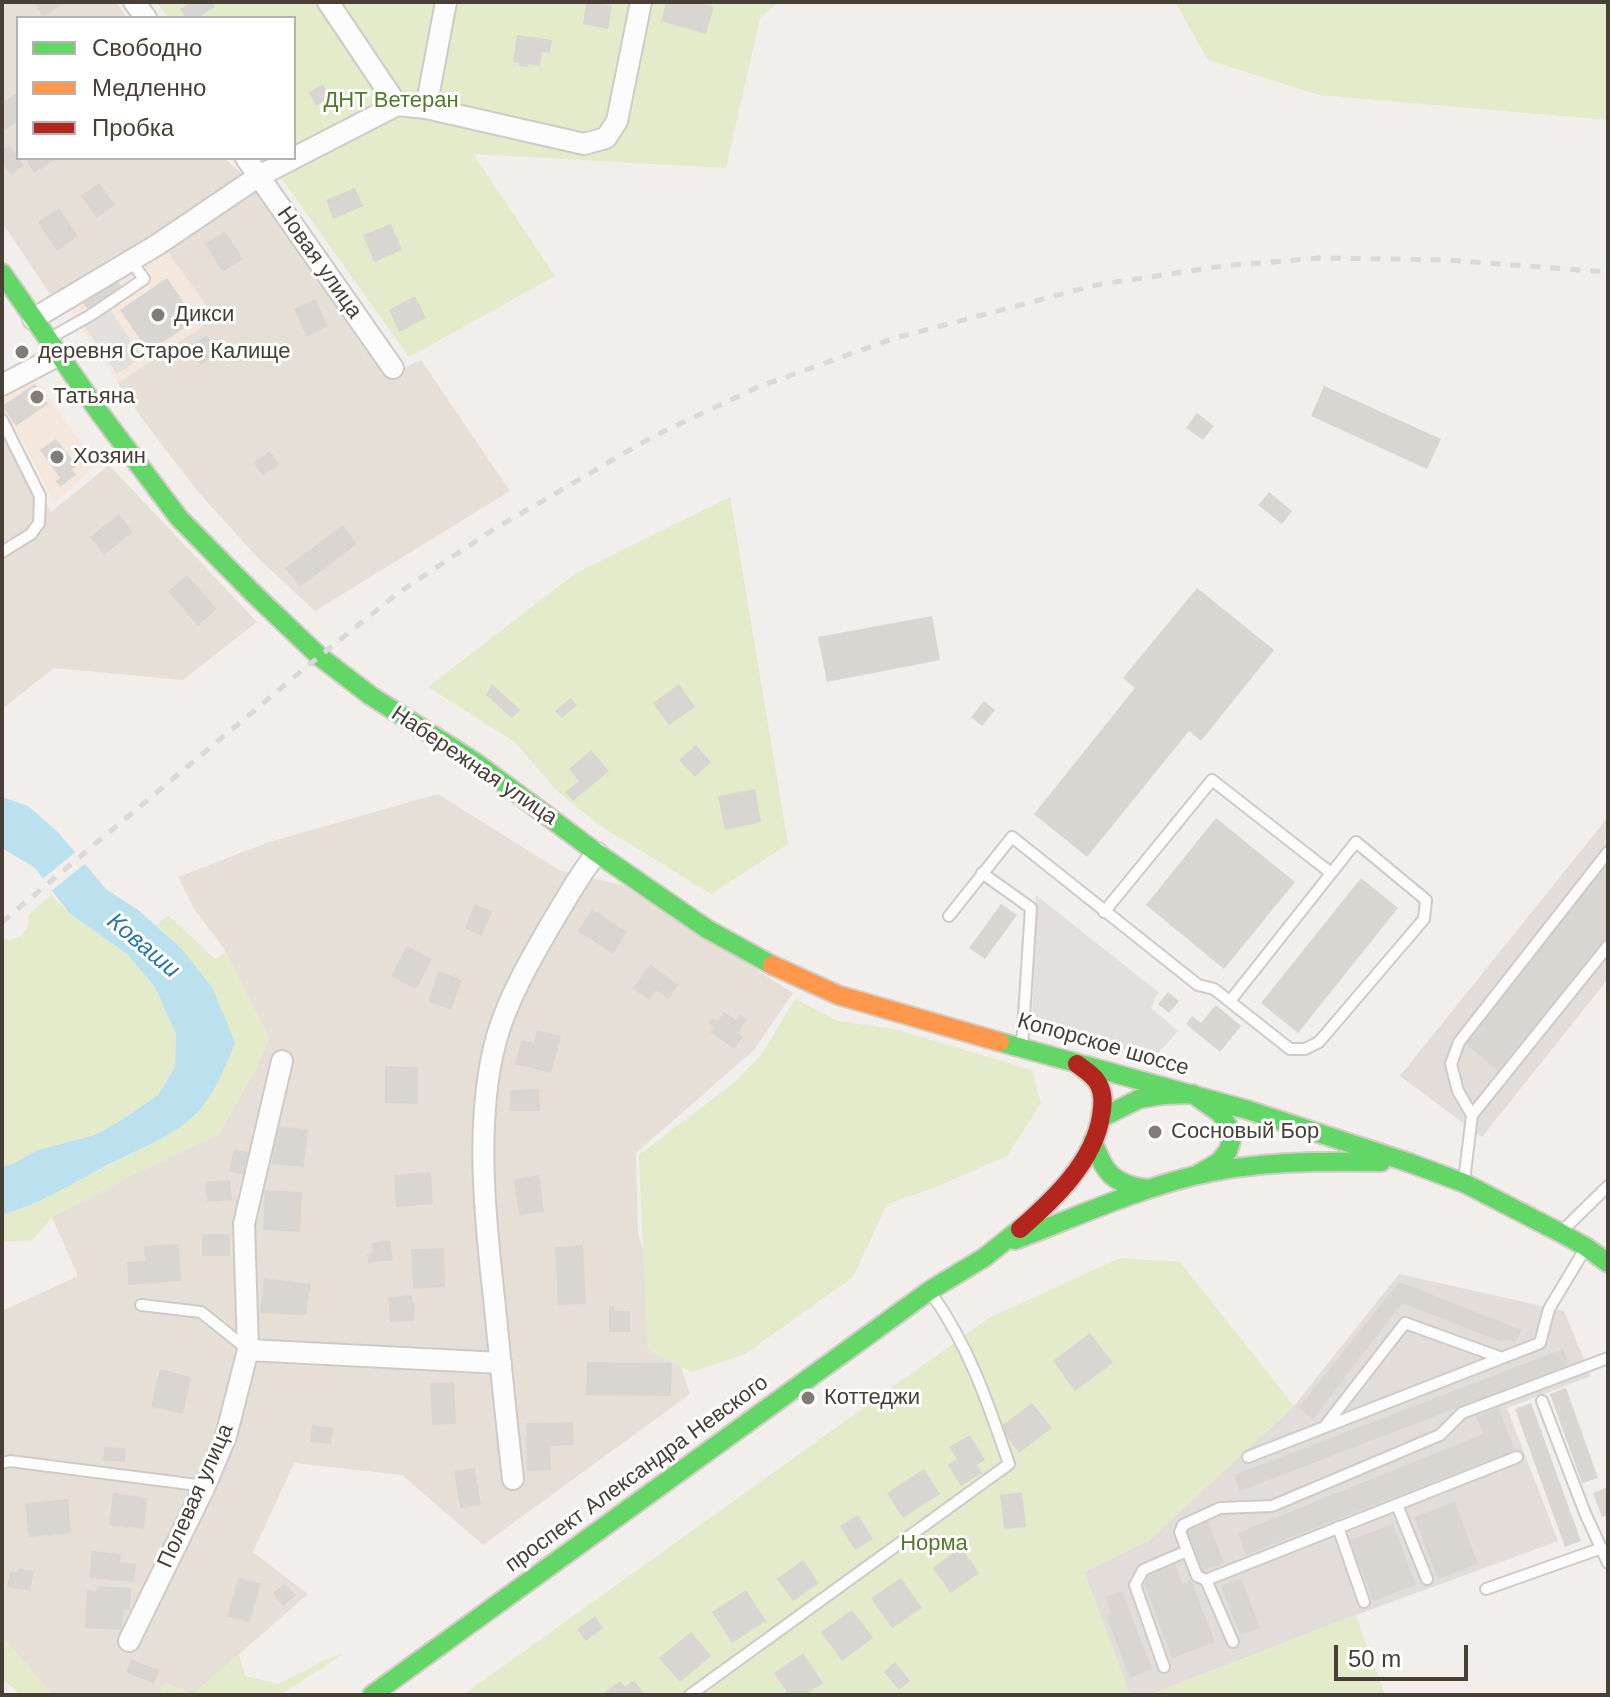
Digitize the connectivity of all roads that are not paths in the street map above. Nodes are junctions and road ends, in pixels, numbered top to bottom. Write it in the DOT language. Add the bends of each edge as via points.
graph roads {
  1 [pos="328,2"];
  2 [pos="446,2"];
  3 [pos="641,2"];
  4 [pos="397,105"];
  5 [pos="426,108"];
  6 [pos="296,157"];
  7 [pos="247,160"];
  8 [pos="290,160"];
  9 [pos="259,176"];
  10 [pos="131,261"];
  11 [pos="2,273"];
  12 [pos="33,319"];
  13 [pos="53,347"];
  14 [pos="393,368"];
  15 [pos="2,385"];
  16 [pos="2,420"];
  17 [pos="2,552"];
  18 [pos="1608,852"];
  19 [pos="597,853"];
  20 [pos="982,873"];
  21 [pos="1331,873"];
  22 [pos="1104,912"];
  23 [pos="949,916"];
  24 [pos="1608,946"];
  25 [pos="1230,1001"];
  26 [pos="1022,1047"];
  27 [pos="282,1061"];
  28 [pos="1076,1064"];
  29 [pos="1193,1094"];
  30 [pos="1472,1115"];
  31 [pos="1103,1117"];
  32 [pos="1093,1141"];
  33 [pos="1410,1163"];
  34 [pos="1193,1176"];
  35 [pos="1464,1183"];
  36 [pos="1608,1186"];
  37 [pos="1147,1189"];
  38 [pos="1561,1233"];
  39 [pos="1000,1245"];
  40 [pos="1586,1247"];
  41 [pos="1608,1263"];
  42 [pos="929,1291"];
  43 [pos="141,1305"];
  44 [pos="248,1350"];
  45 [pos="1502,1358"];
  46 [pos="1608,1358"];
  47 [pos="501,1363"];
  48 [pos="1542,1401"];
  49 [pos="1325,1427"];
  50 [pos="1248,1457"];
  51 [pos="1517,1457"];
  52 [pos="2,1463"];
  53 [pos="513,1479"];
  54 [pos="205,1486"];
  55 [pos="1397,1505"];
  56 [pos="1338,1527"];
  57 [pos="1602,1548"];
  58 [pos="1187,1551"];
  59 [pos="1608,1563"];
  60 [pos="1427,1579"];
  61 [pos="1206,1580"];
  62 [pos="1486,1589"];
  63 [pos="1364,1602"];
  64 [pos="129,1641"];
  65 [pos="1233,1642"];
  66 [pos="1164,1667"];
  67 [pos="372,1695"];
  68 [pos="690,1695"];
  1 -- 4 [label="street"];
  2 -- 5 [label="street"];
  3 -- 5 [label="street" via="617,121 606,138 584,144"];
  4 -- 5 [label="street"];
  4 -- 6 [label="street"];
  7 -- 9 [label="street, Новая улица"];
  8 -- 9 [label="street"];
  9 -- 10 [label="street"];
  9 -- 14 [label="street, Новая улица"];
  10 -- 12 [label="street"];
  10 -- 13 [label="lane" via="144,279"];
  11 -- 12 [label="main road, Набережная улица"];
  12 -- 13 [label="main road, Набережная улица"];
  13 -- 15 [label="street"];
  13 -- 19 [label="main road, Набережная улица" via="179,518 319,656"];
  16 -- 17 [label="lane" via="40,496 39,523"];
  18 -- 30 [label="lane" via="1459,1042 1451,1064"];
  19 -- 26 [label="main road, Копорское шоссе" via="707,929 787,973 838,995"];
  19 -- 47 [label="street" via="535,951 495,1044 484,1131 485,1215"];
  20 -- 22 [label="lane" via="1012,837"];
  20 -- 23 [label="lane"];
  20 -- 26 [label="lane" via="1031,908"];
  21 -- 22 [label="lane" via="1212,780"];
  21 -- 25 [label="lane"];
  21 -- 25 [label="lane" via="1356,842 1426,900 1424,919 1319,1042 1305,1049 1290,1049"];
  22 -- 25 [label="lane" via="1198,985"];
  24 -- 30 [label="lane"];
  26 -- 28 [label="main road, Копорское шоссе"];
  27 -- 44 [label="street, Полевая улица" via="244,1224"];
  28 -- 29 [label="main road, Копорское шоссе"];
  28 -- 31 [label="main road" via="1097,1080"];
  29 -- 31 [label="main road" via="1139,1099"];
  29 -- 33 [label="main road, Копорское шоссе"];
  29 -- 34 [label="main road" via="1221,1114 1231,1141 1219,1162"];
  30 -- 35 [label="lane"];
  31 -- 32 [label="main road"];
  32 -- 37 [label="main road" via="1101,1164 1114,1179"];
  32 -- 39 [label="main road" via="1050,1201"];
  33 -- 34 [label="main road" via="1282,1162"];
  33 -- 35 [label="main road, Копорское шоссе"];
  34 -- 37 [label="main road"];
  35 -- 38 [label="main road, Копорское шоссе"];
  36 -- 38 [label="lane"];
  37 -- 39 [label="main road"];
  38 -- 40 [label="main road, Копорское шоссе"];
  39 -- 42 [label="main road, проспект Александра Невского"];
  40 -- 41 [label="main road, Копорское шоссе"];
  40 -- 45 [label="lane" via="1549,1309 1540,1343"];
  42 -- 67 [label="main road, проспект Александра Невского"];
  42 -- 68 [label="lane" via="982,1385 1009,1464"];
  43 -- 44 [label="lane" via="201,1312"];
  44 -- 47 [label="street"];
  44 -- 54 [label="street, Полевая улица" via="226,1436"];
  45 -- 49 [label="lane"];
  45 -- 49 [label="lane" via="1405,1323"];
  46 -- 58 [label="lane" via="1462,1413 1440,1435 1272,1506 1220,1508 1183,1525 1180,1532"];
  47 -- 53 [label="street"];
  48 -- 57 [label="lane"];
  49 -- 50 [label="lane"];
  51 -- 55 [label="lane"];
  52 -- 54 [label="lane"];
  54 -- 64 [label="street, Полевая улица"];
  55 -- 56 [label="lane"];
  55 -- 60 [label="lane"];
  56 -- 61 [label="lane"];
  56 -- 63 [label="lane"];
  57 -- 59 [label="lane"];
  57 -- 62 [label="lane"];
  58 -- 61 [label="lane" via="1197,1576"];
  58 -- 66 [label="lane" via="1143,1570 1135,1585"];
  61 -- 65 [label="lane"];
}
